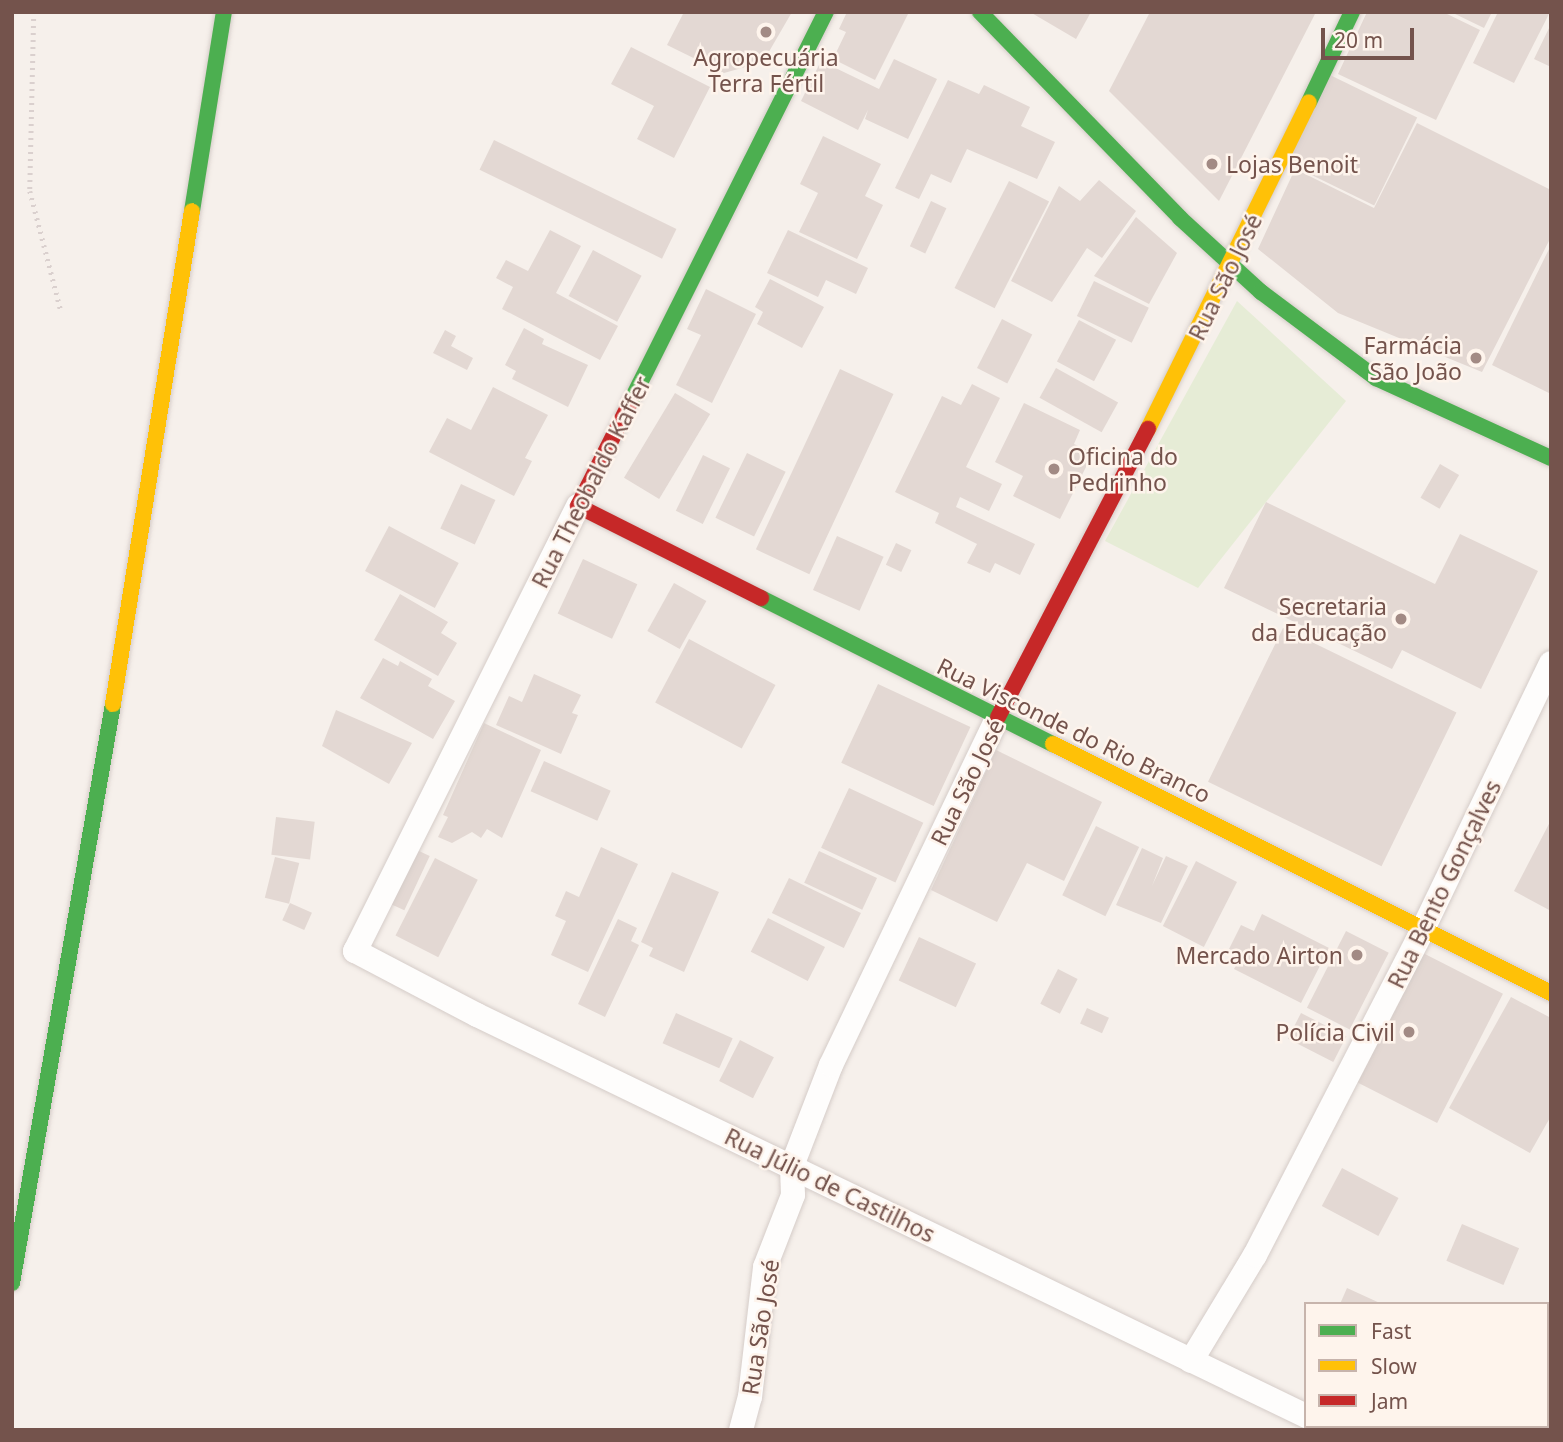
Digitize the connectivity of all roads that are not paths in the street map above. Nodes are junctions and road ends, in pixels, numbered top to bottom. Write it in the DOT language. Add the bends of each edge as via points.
graph roads {
  1 [pos="225,12"];
  2 [pos="827,12"];
  3 [pos="980,12"];
  4 [pos="1352,12"];
  5 [pos="1231,267"];
  6 [pos="1551,458"];
  7 [pos="578,506"];
  8 [pos="1551,663"];
  9 [pos="998,717"];
  10 [pos="1423,929"];
  11 [pos="355,951"];
  12 [pos="1551,993"];
  13 [pos="792,1166"];
  14 [pos="12,1283"];
  15 [pos="1191,1361"];
  16 [pos="1304,1415"];
  17 [pos="741,1430"];
  1 -- 14 [label="street" via="100,785"];
  2 -- 7 [label="street, Rua Theobaldo Kaffer"];
  3 -- 5 [label="street"];
  4 -- 5 [label="street, Rua São José"];
  5 -- 6 [label="street" via="1376,378"];
  5 -- 9 [label="street, Rua São José"];
  7 -- 9 [label="street, Rua Visconde do Rio Branco"];
  7 -- 11 [label="street, Rua Theobaldo Kaffer"];
  8 -- 10 [label="street, Rua Bento Gonçalves"];
  9 -- 10 [label="street, Rua Visconde do Rio Branco"];
  9 -- 13 [label="street, Rua São José" via="831,1065"];
  10 -- 12 [label="street, Rua Visconde do Rio Branco"];
  10 -- 15 [label="street, Rua Bento Gonçalves" via="1255,1255"];
  11 -- 13 [label="street, Rua Júlio de Castilhos"];
  13 -- 15 [label="street, Rua Júlio de Castilhos"];
  13 -- 17 [label="street, Rua São José" via="793,1195 765,1267 750,1397"];
  15 -- 16 [label="street, Rua Júlio de Castilhos"];
}
